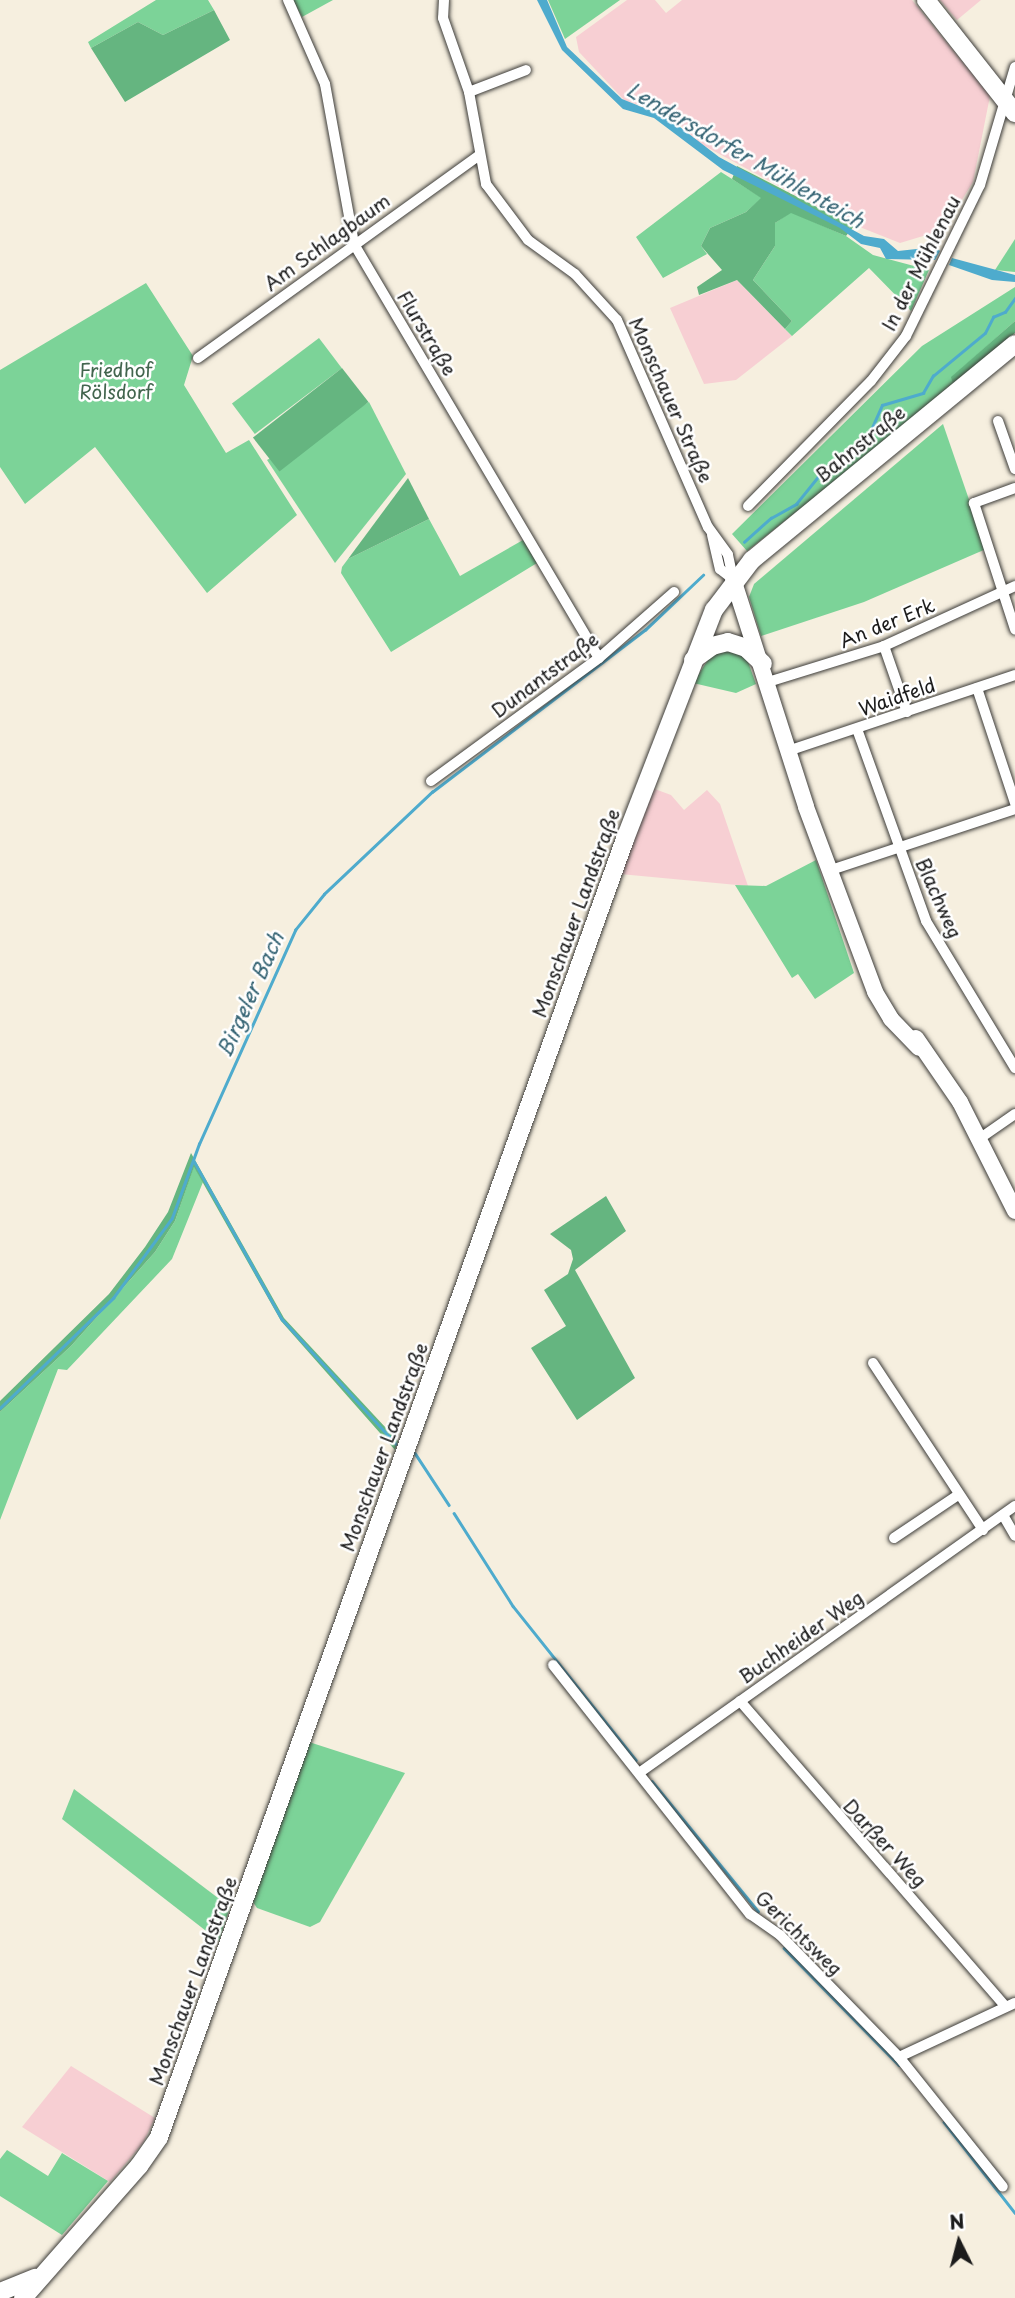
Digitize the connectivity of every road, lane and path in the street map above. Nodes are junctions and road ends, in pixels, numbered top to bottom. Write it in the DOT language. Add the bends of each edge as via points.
graph roads {
  1 [pos="288,0"];
  2 [pos="444,0"];
  3 [pos="926,0"];
  4 [pos="1015,67"];
  5 [pos="526,70"];
  6 [pos="469,92"];
  7 [pos="1010,105"];
  8 [pos="478,156"];
  9 [pos="354,244"];
  10 [pos="1015,344"];
  11 [pos="198,358"];
  12 [pos="998,421"];
  13 [pos="1015,469"];
  14 [pos="1015,488"];
  15 [pos="748,506"];
  16 [pos="733,579"];
  17 [pos="1015,586"];
  18 [pos="1004,591"];
  19 [pos="674,592"];
  20 [pos="1015,629"];
  21 [pos="884,646"];
  22 [pos="599,658"];
  23 [pos="693,660"];
  24 [pos="763,664"];
  25 [pos="1015,675"];
  26 [pos="770,686"];
  27 [pos="977,688"];
  28 [pos="907,712"];
  29 [pos="858,729"];
  30 [pos="791,750"];
  31 [pos="431,781"];
  32 [pos="1015,803"];
  33 [pos="1015,808"];
  34 [pos="898,849"];
  35 [pos="831,870"];
  36 [pos="1015,1068"];
  37 [pos="1015,1114"];
  38 [pos="979,1139"];
  39 [pos="1015,1211"];
  40 [pos="873,1363"];
  41 [pos="958,1494"];
  42 [pos="1015,1506"];
  43 [pos="1003,1515"];
  44 [pos="983,1530"];
  45 [pos="1015,1536"];
  46 [pos="894,1538"];
  47 [pos="553,1665"];
  48 [pos="740,1701"];
  49 [pos="639,1773"];
  50 [pos="1011,2005"];
  51 [pos="900,2057"];
  52 [pos="1003,2187"];
  53 [pos="41,2275"];
  54 [pos="0,2292"];
  55 [pos="23,2298"];
  1 -- 9 [label="street, Flurstraße" via="325,83"];
  2 -- 6 [label="street, Monschauer Straße" via="446,32"];
  3 -- 7 [label="main road"];
  4 -- 7 [label="street, In der Mühlenau"];
  5 -- 6 [label="street"];
  6 -- 8 [label="street, Monschauer Straße"];
  7 -- 15 [label="street, In der Mühlenau" via="980,185 906,336 882,368"];
  8 -- 9 [label="street, Am Schlagbaum"];
  8 -- 16 [label="street, Monschauer Straße" via="486,184 516,227 590,288 617,320 712,536 720,569"];
  9 -- 11 [label="street, Am Schlagbaum"];
  9 -- 22 [label="street, Flurstraße"];
  10 -- 16 [label="main road, Bahnstraße"];
  12 -- 13 [label="street"];
  14 -- 18 [label="street" via="974,503"];
  16 -- 23 [label="main road, Monschauer Landstraße"];
  16 -- 24 [label="street"];
  17 -- 18 [label="street, An der Erk"];
  18 -- 20 [label="street"];
  18 -- 21 [label="street, An der Erk"];
  19 -- 22 [label="street, Dunantstraße"];
  21 -- 26 [label="street, An der Erk"];
  21 -- 28 [label="street"];
  22 -- 31 [label="street, Dunantstraße"];
  23 -- 24 [label="main road" via="712,646 728,642 746,648"];
  23 -- 53 [label="main road, Monschauer Landstraße" via="162,2130 139,2166"];
  24 -- 26 [label="street"];
  25 -- 27 [label="street, Waidfeld"];
  26 -- 30 [label="street" via="769,696"];
  27 -- 28 [label="street, Waidfeld"];
  27 -- 32 [label="street"];
  28 -- 29 [label="street, Waidfeld"];
  29 -- 30 [label="street, Waidfeld"];
  29 -- 34 [label="street, Blachweg"];
  30 -- 35 [label="street" via="806,807"];
  33 -- 34 [label="street"];
  34 -- 35 [label="street"];
  34 -- 36 [label="street, Blachweg" via="926,921"];
  35 -- 38 [label="street" via="875,992 919,1041 919,1048 960,1102"];
  37 -- 38 [label="street"];
  38 -- 39 [label="street"];
  40 -- 41 [label="street"];
  41 -- 44 [label="street"];
  41 -- 46 [label="street"];
  42 -- 43 [label="street, Buchheider Weg"];
  43 -- 44 [label="street, Buchheider Weg"];
  43 -- 45 [label="street"];
  44 -- 48 [label="street, Buchheider Weg"];
  47 -- 49 [label="street, Gerichtsweg"];
  48 -- 49 [label="street, Buchheider Weg"];
  48 -- 50 [label="street, Darßer Weg"];
  49 -- 51 [label="street, Gerichtsweg" via="750,1913 780,1935"];
  50 -- 51 [label="street"];
  51 -- 52 [label="street, Gerichtsweg"];
  53 -- 54 [label="main road"];
  53 -- 55 [label="main road, Monschauer Landstraße"];
}
